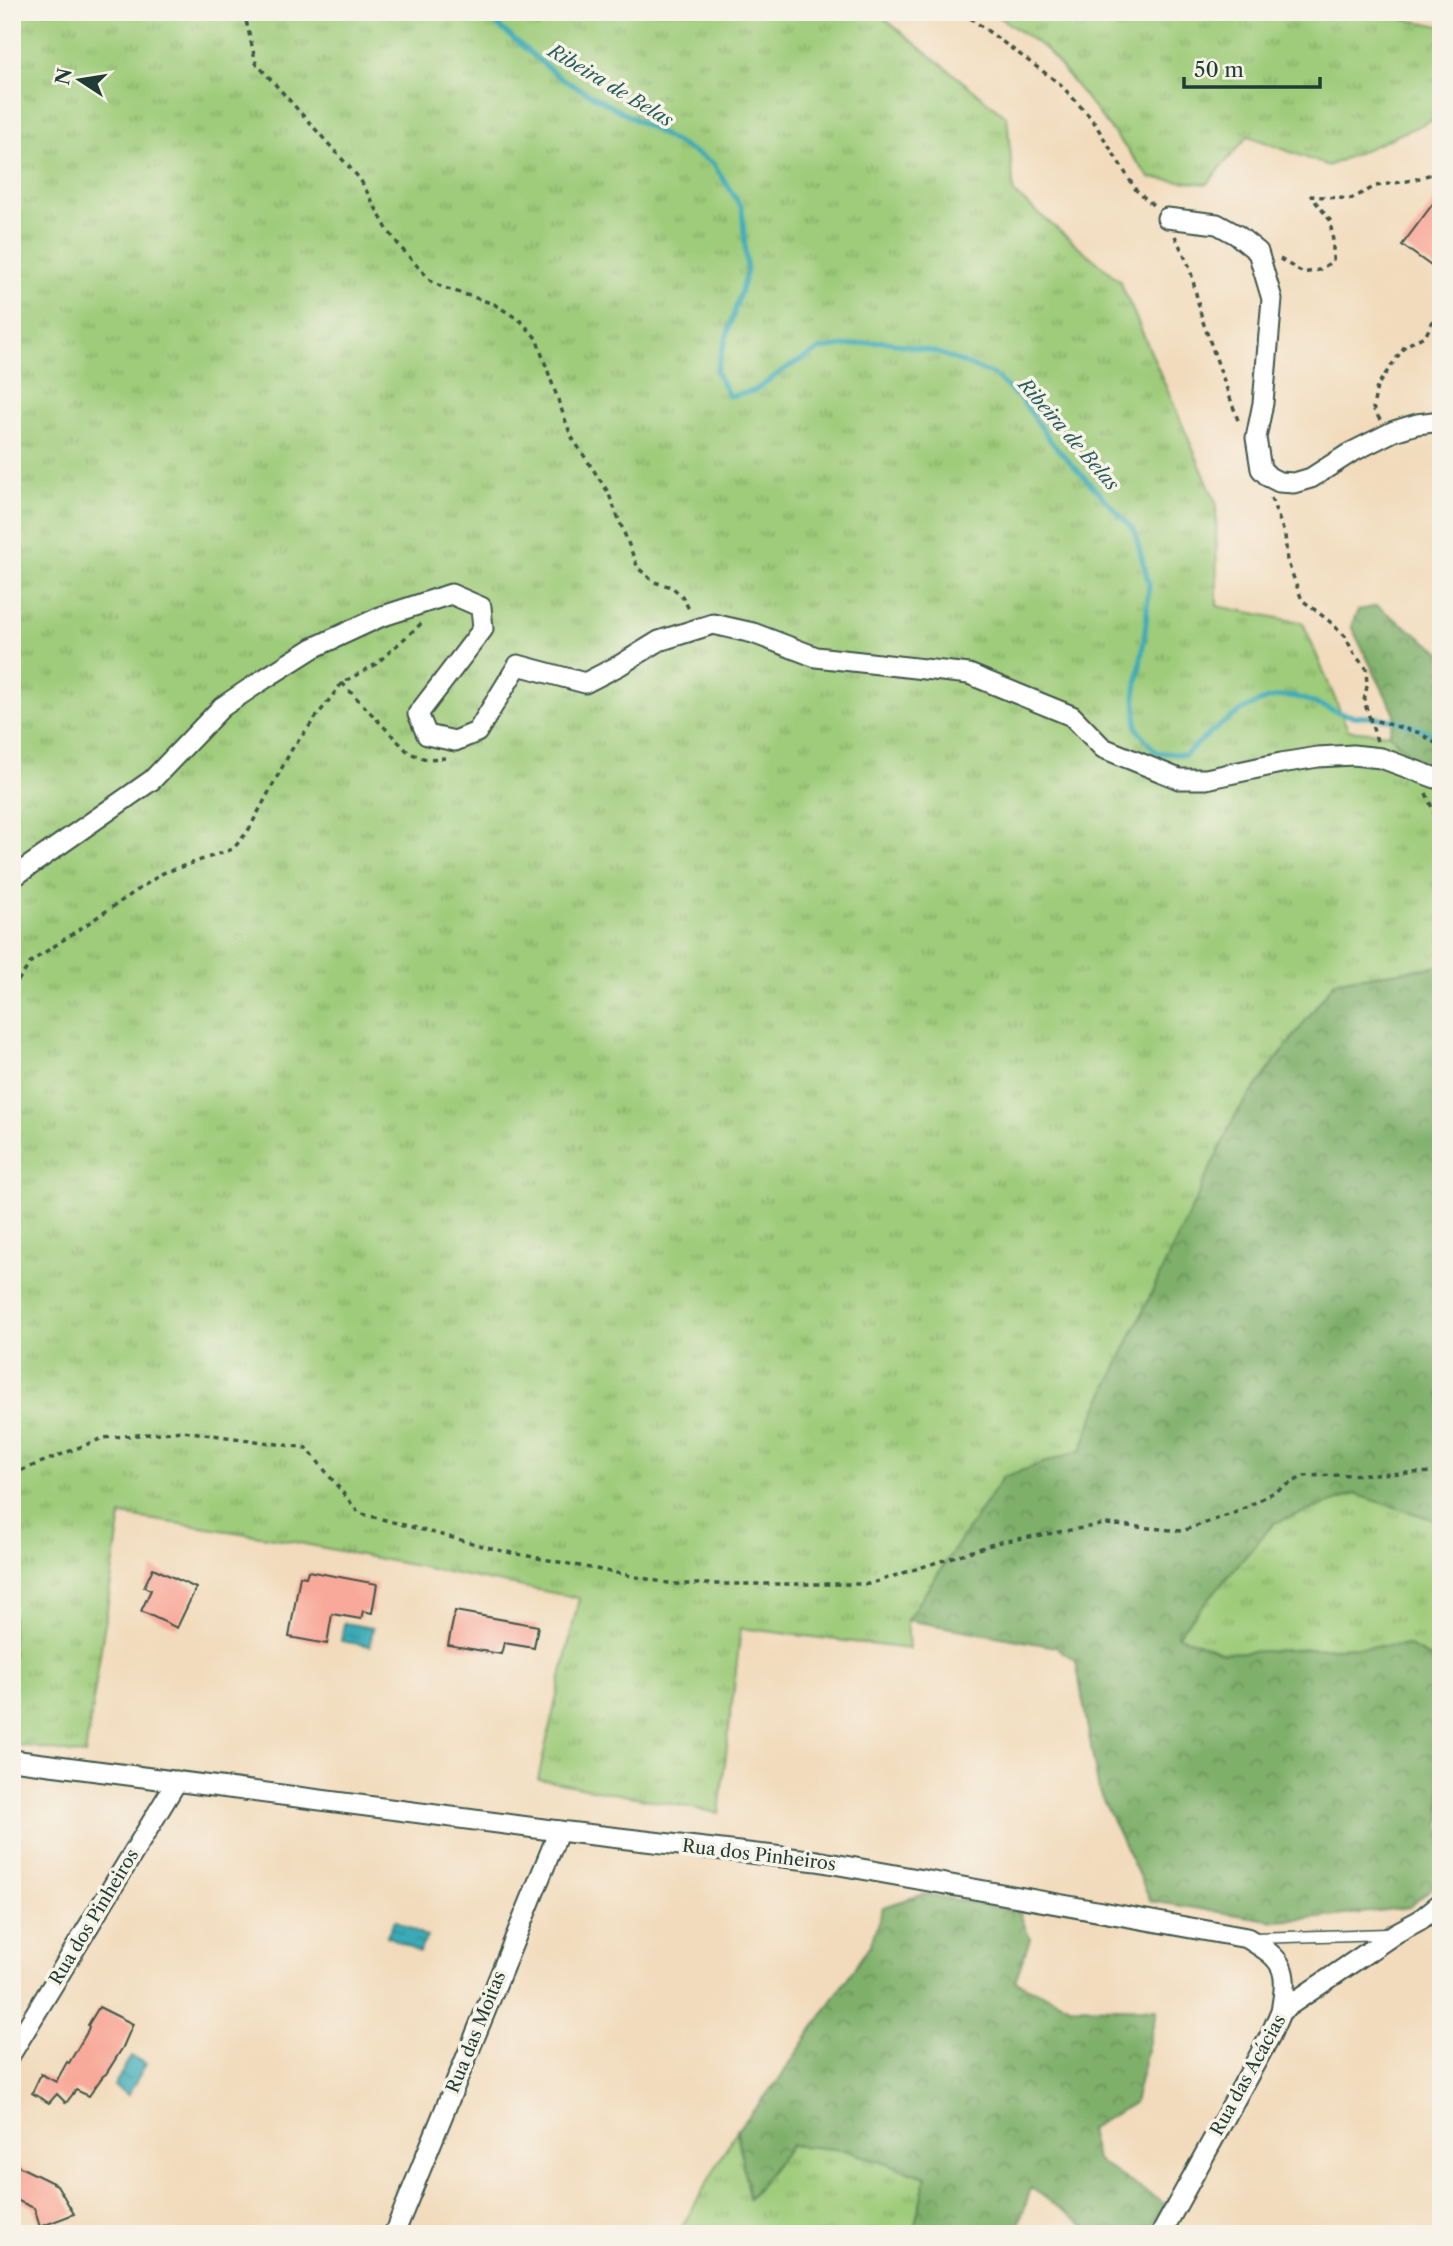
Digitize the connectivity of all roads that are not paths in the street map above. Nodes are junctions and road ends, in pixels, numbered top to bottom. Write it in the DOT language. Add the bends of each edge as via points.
graph roads {
  1 [pos="1167,218"];
  2 [pos="1441,421"];
  3 [pos="1441,780"];
  4 [pos="12,878"];
  5 [pos="12,1760"];
  6 [pos="177,1781"];
  7 [pos="559,1831"];
  8 [pos="1441,1903"];
  9 [pos="1396,1933"];
  10 [pos="1247,1938"];
  11 [pos="1281,2011"];
  12 [pos="12,2052"];
  13 [pos="394,2234"];
  14 [pos="1161,2234"];
  1 -- 2 [label="street" via="1217,225 1258,252 1272,299 1256,438 1261,469 1279,482 1294,484 1387,435"];
  3 -- 4 [label="street" via="1381,758 1353,755 1280,763 1206,779 1178,779 1103,748 1072,716 969,674 816,657 713,624 659,641 585,683 518,665 477,732 455,741 427,735 418,714 483,629 481,607 452,594 380,617 313,648 232,699 152,780"];
  5 -- 6 [label="street, Rua dos Pinheiros"];
  6 -- 7 [label="street, Rua dos Pinheiros"];
  6 -- 12 [label="street, Rua dos Pinheiros"];
  7 -- 10 [label="street, Rua dos Pinheiros" via="817,1861"];
  7 -- 13 [label="street, Rua das Moitas"];
  8 -- 9 [label="street, Rua das Acácias"];
  9 -- 10 [label="lane"];
  9 -- 11 [label="street, Rua das Acácias"];
  10 -- 11 [label="street, Rua dos Pinheiros" via="1271,1952 1282,1967 1285,1990"];
  11 -- 14 [label="street, Rua das Acácias"];
}
